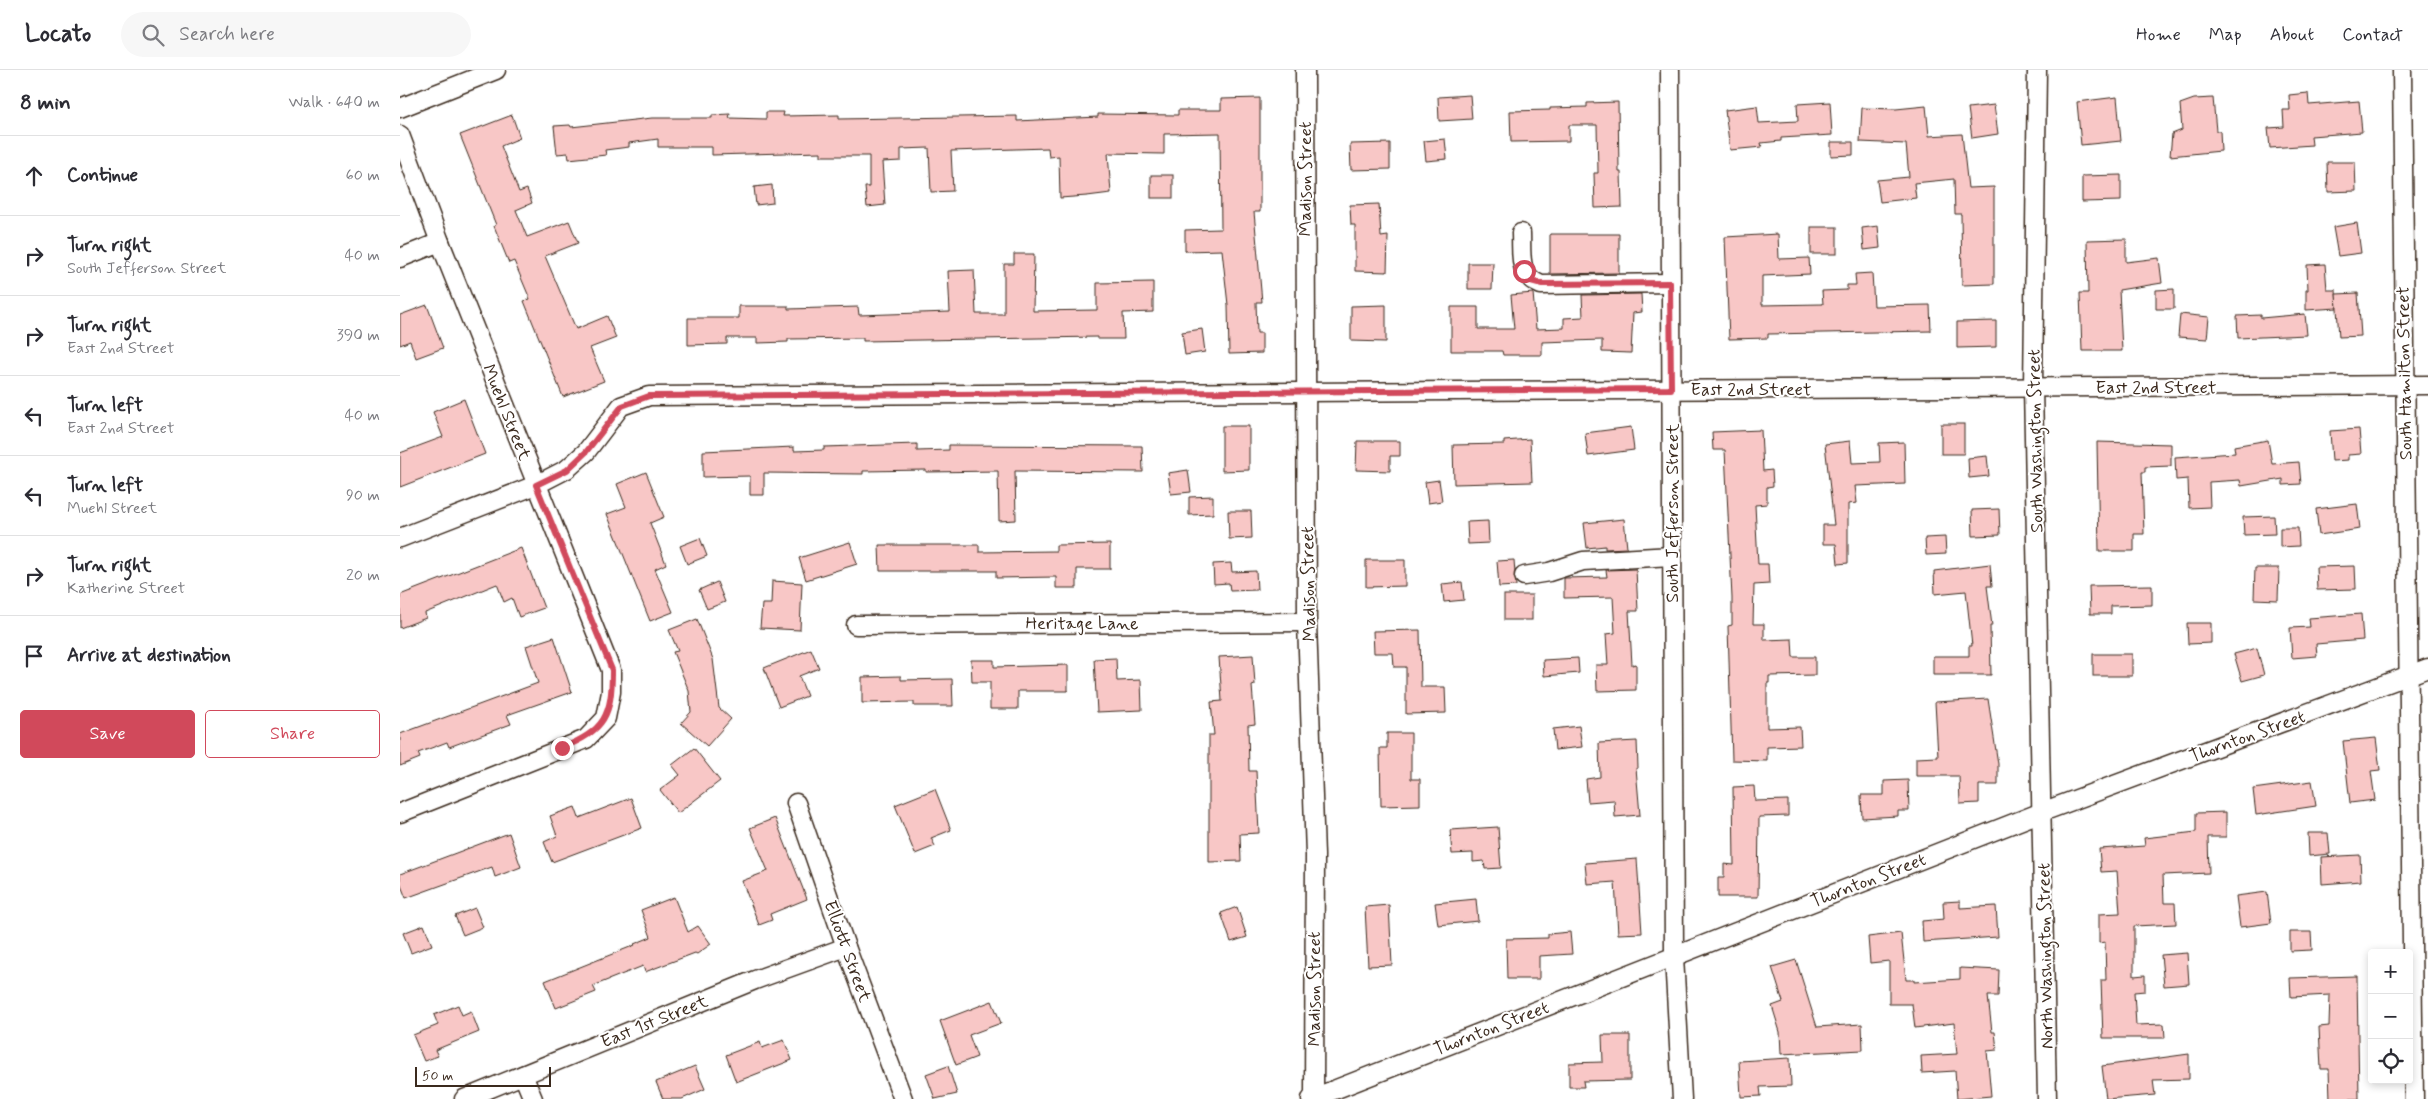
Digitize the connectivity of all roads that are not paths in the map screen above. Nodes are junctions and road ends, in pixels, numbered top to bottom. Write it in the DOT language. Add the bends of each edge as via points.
graph roads {
  1 [pos="496,70"];
  2 [pos="1305,70"];
  3 [pos="1670,70"];
  4 [pos="2037,70"];
  5 [pos="2402,70"];
  6 [pos="400,108"];
  7 [pos="400,135"];
  8 [pos="1521,233"];
  9 [pos="440,242"];
  10 [pos="400,258"];
  11 [pos="1670,283"];
  12 [pos="2403,385"];
  13 [pos="2428,385"];
  14 [pos="2033,388"];
  15 [pos="1671,389"];
  16 [pos="1306,390"];
  17 [pos="536,485"];
  18 [pos="400,538"];
  19 [pos="1672,556"];
  20 [pos="1524,576"];
  21 [pos="1307,622"];
  22 [pos="856,625"];
  23 [pos="2428,668"];
  24 [pos="2410,675"];
  25 [pos="796,803"];
  26 [pos="2042,812"];
  27 [pos="400,813"];
  28 [pos="846,947"];
  29 [pos="1674,957"];
  30 [pos="523,1075"];
  31 [pos="1312,1098"];
  32 [pos="464,1099"];
  33 [pos="533,1099"];
  34 [pos="903,1099"];
  35 [pos="1682,1099"];
  36 [pos="2047,1099"];
  37 [pos="2414,1099"];
  1 -- 6 [label="street"];
  2 -- 16 [label="street, Madison Street"];
  3 -- 11 [label="street, South Jefferson Street"];
  4 -- 14 [label="street, South Washington Street"];
  5 -- 12 [label="street, South Hamilton Street"];
  7 -- 9 [label="street, Muehl Street"];
  8 -- 11 [label="street" via="1524,271 1531,281 1542,284"];
  9 -- 10 [label="street"];
  9 -- 17 [label="street, Muehl Street"];
  11 -- 15 [label="street, South Jefferson Street"];
  12 -- 13 [label="street, East 2nd Street"];
  12 -- 14 [label="street, East 2nd Street"];
  12 -- 24 [label="street, South Hamilton Street"];
  14 -- 15 [label="street, East 2nd Street"];
  14 -- 26 [label="street, South Washington Street"];
  15 -- 16 [label="street, East 2nd Street"];
  15 -- 19 [label="street, South Jefferson Street"];
  16 -- 17 [label="street, East 2nd Street" via="649,396 622,406 586,452 567,470"];
  16 -- 21 [label="street, Madison Street"];
  17 -- 18 [label="street, East 2nd Street"];
  17 -- 27 [label="street, Muehl Street" via="612,670 612,692 606,718 586,738"];
  19 -- 20 [label="street" via="1583,561"];
  19 -- 29 [label="street, South Jefferson Street"];
  21 -- 22 [label="street, Heritage Lane"];
  21 -- 31 [label="street, Madison Street" via="1315,855"];
  23 -- 24 [label="street, Thornton Street"];
  24 -- 26 [label="street, Thornton Street"];
  24 -- 37 [label="street, South Hamilton Street"];
  25 -- 28 [label="street, Elliott Street"];
  26 -- 29 [label="street, Thornton Street"];
  26 -- 36 [label="street, North Washington Street"];
  28 -- 30 [label="street, East 1st Street" via="755,980"];
  28 -- 34 [label="street, Elliott Street"];
  29 -- 31 [label="street, Thornton Street"];
  29 -- 35 [label="street, South Jefferson Street"];
  30 -- 32 [label="street, East 1st Street"];
  30 -- 33 [label="street"];
}
